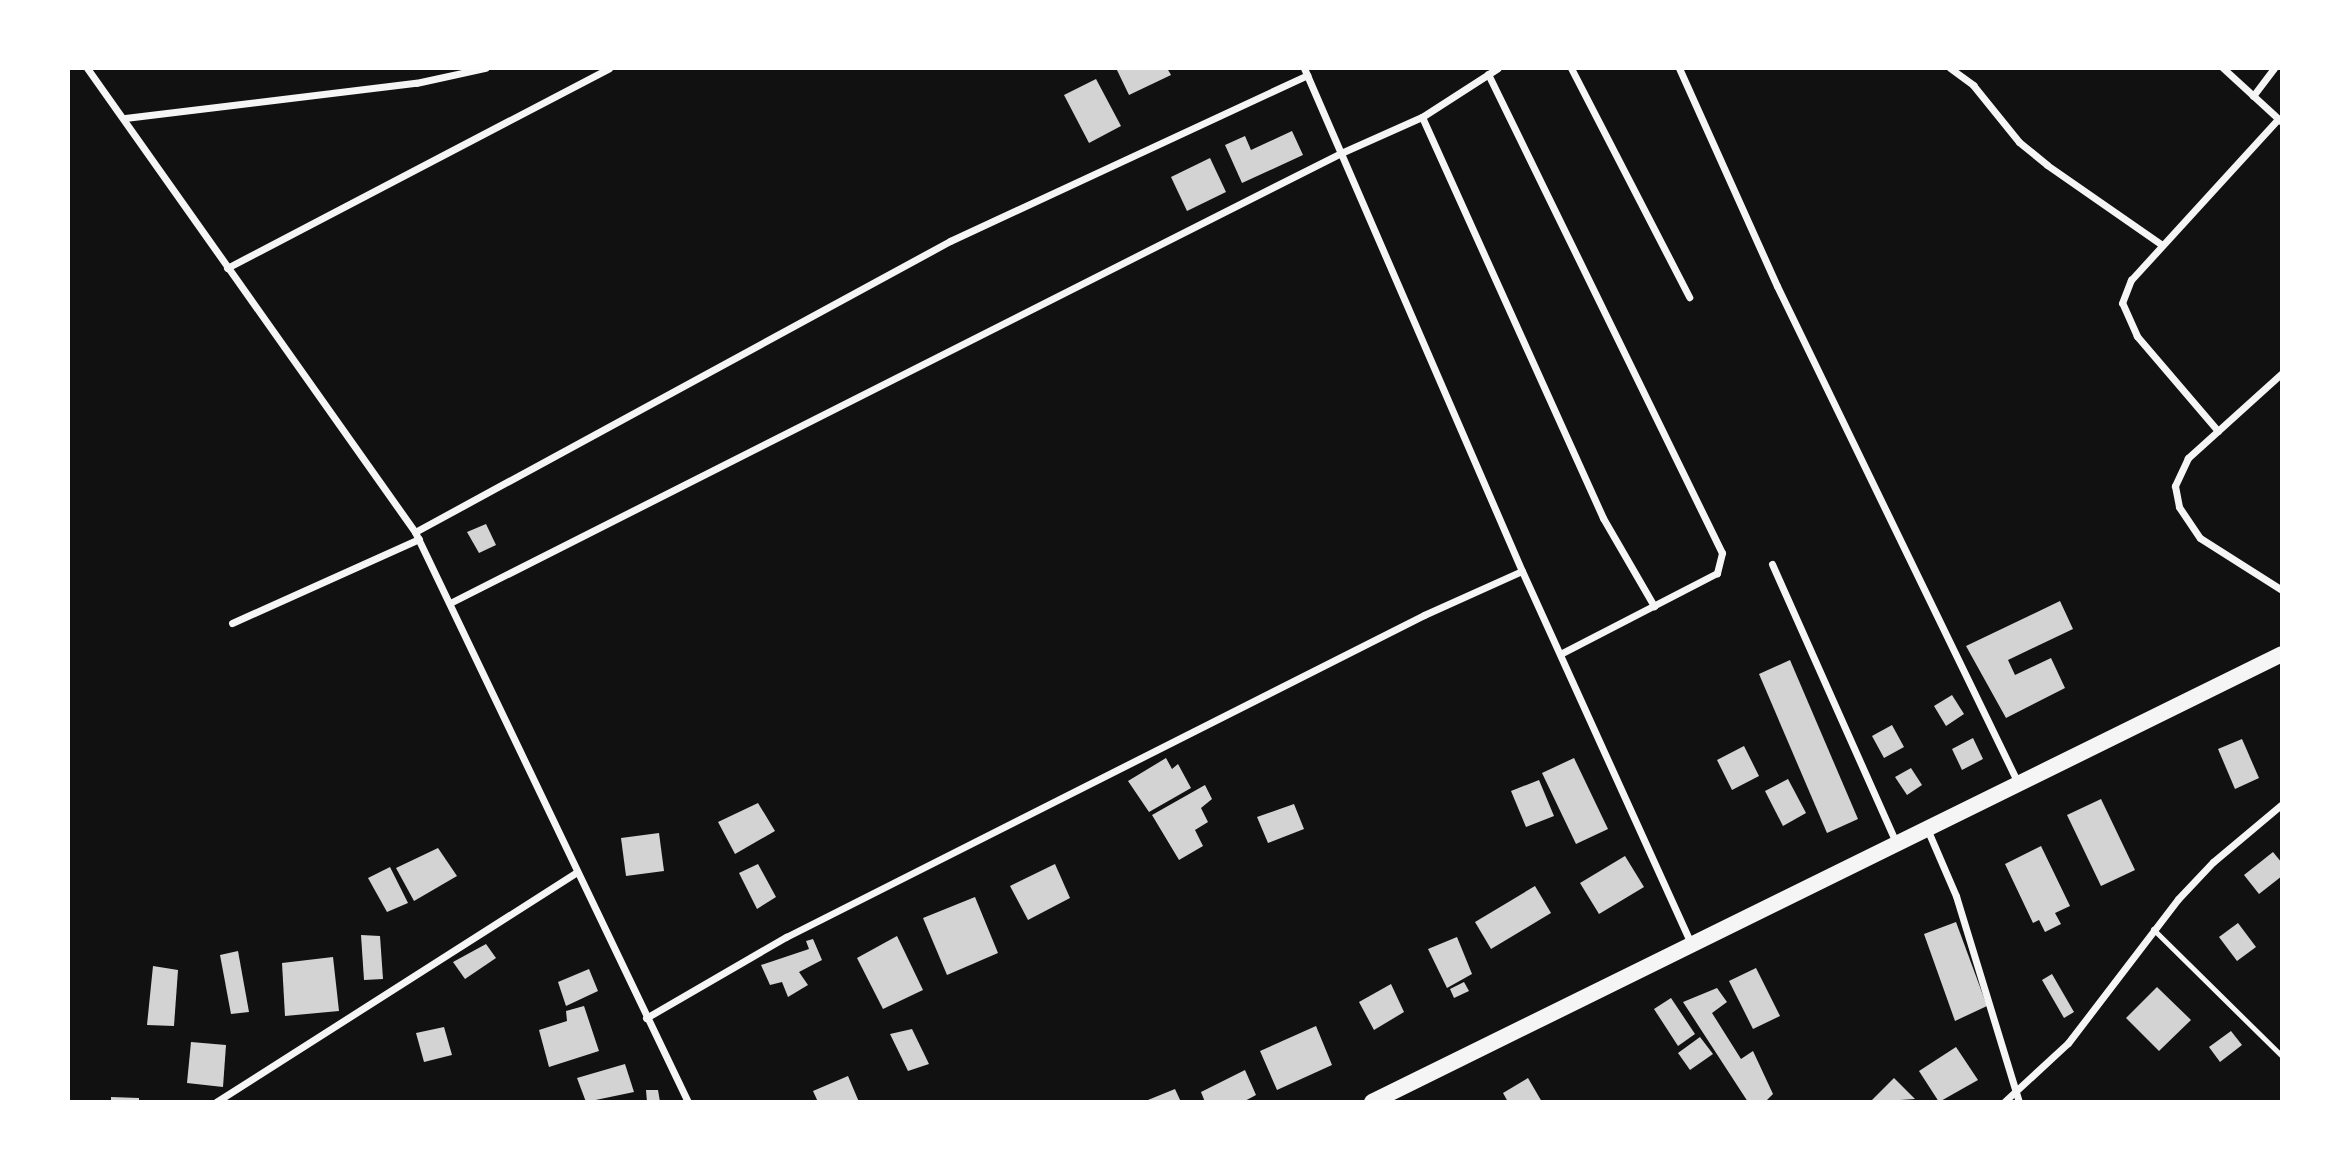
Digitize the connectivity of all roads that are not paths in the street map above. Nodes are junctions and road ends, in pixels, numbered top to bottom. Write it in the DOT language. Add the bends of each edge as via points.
graph roads {
  1 [pos="87,68"];
  2 [pos="485,68"];
  3 [pos="609,68"];
  4 [pos="1498,68"];
  5 [pos="1571,68"];
  6 [pos="1679,68"];
  7 [pos="1950,68"];
  8 [pos="2223,68"];
  9 [pos="2274,68"];
  10 [pos="1306,72"];
  11 [pos="1488,74"];
  12 [pos="2253,96"];
  13 [pos="1422,117"];
  14 [pos="125,118"];
  15 [pos="2280,121"];
  16 [pos="1341,152"];
  17 [pos="2162,246"];
  18 [pos="227,268"];
  19 [pos="1689,297"];
  20 [pos="2282,373"];
  21 [pos="2218,432"];
  22 [pos="417,535"];
  23 [pos="1772,564"];
  24 [pos="1522,571"];
  25 [pos="2282,590"];
  26 [pos="450,603"];
  27 [pos="1654,606"];
  28 [pos="232,623"];
  29 [pos="1562,653"];
  30 [pos="2282,654"];
  31 [pos="2019,785"];
  32 [pos="2282,804"];
  33 [pos="1927,831"];
  34 [pos="1898,846"];
  35 [pos="577,872"];
  36 [pos="2153,929"];
  37 [pos="1693,945"];
  38 [pos="646,1018"];
  39 [pos="2282,1056"];
  40 [pos="2018,1098"];
  41 [pos="216,1102"];
  42 [pos="688,1102"];
  43 [pos="1372,1102"];
  44 [pos="2004,1102"];
  1 -- 14 [label="street"];
  2 -- 14 [label="street" via="416,83"];
  3 -- 18 [label="street"];
  4 -- 11 [label="street"];
  5 -- 19 [label="street"];
  6 -- 31 [label="street" via="1777,286"];
  7 -- 17 [label="street" via="1973,85 2019,142"];
  8 -- 12 [label="street"];
  9 -- 12 [label="street"];
  10 -- 16 [label="street"];
  10 -- 22 [label="street" via="950,241"];
  11 -- 13 [label="street"];
  11 -- 27 [label="street" via="1722,553 1717,573"];
  12 -- 15 [label="street"];
  13 -- 16 [label="street"];
  13 -- 27 [label="street" via="1603,518"];
  14 -- 18 [label="street"];
  15 -- 17 [label="street"];
  16 -- 24 [label="street"];
  16 -- 26 [label="street"];
  17 -- 21 [label="street" via="2131,280 2122,303 2137,336"];
  18 -- 22 [label="street"];
  20 -- 21 [label="street"];
  21 -- 25 [label="street" via="2188,458 2175,486 2179,507 2200,538"];
  22 -- 26 [label="street"];
  22 -- 28 [label="street"];
  23 -- 34 [label="street"];
  24 -- 29 [label="street"];
  24 -- 38 [label="street" via="1424,615 786,937"];
  26 -- 35 [label="street"];
  27 -- 29 [label="street"];
  29 -- 37 [label="street"];
  30 -- 31 [label="highway"];
  31 -- 33 [label="highway"];
  32 -- 36 [label="street" via="2213,862"];
  33 -- 34 [label="highway"];
  33 -- 40 [label="street" via="1956,896"];
  34 -- 37 [label="highway"];
  35 -- 38 [label="street"];
  35 -- 41 [label="street"];
  36 -- 39 [label="lane"];
  36 -- 40 [label="street" via="2068,1043"];
  37 -- 43 [label="highway" via="1526,1022"];
  38 -- 42 [label="street"];
  40 -- 44 [label="street"];
}
